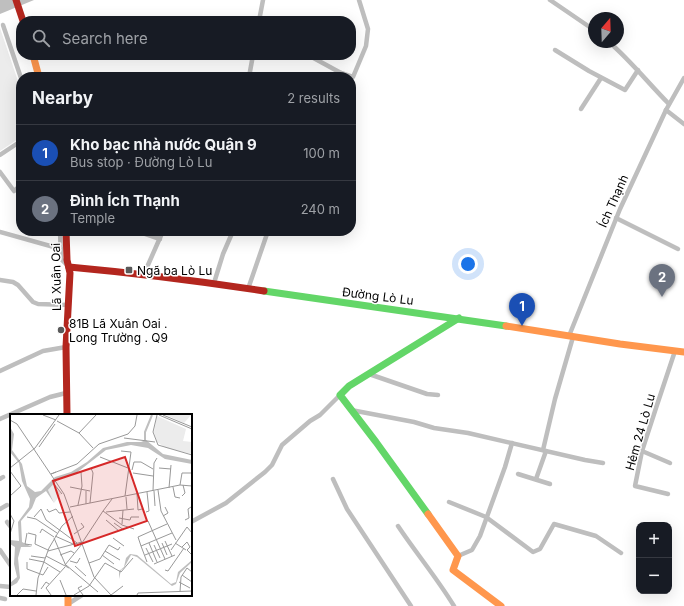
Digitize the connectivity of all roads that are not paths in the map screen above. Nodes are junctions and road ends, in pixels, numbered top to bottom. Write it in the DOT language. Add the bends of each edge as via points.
graph roads {
  1 [pos="16,0"];
  2 [pos="263,0"];
  3 [pos="360,0"];
  4 [pos="550,0"];
  5 [pos="21,16"];
  6 [pos="260,16"];
  7 [pos="3,25"];
  8 [pos="588,26"];
  9 [pos="615,48"];
  10 [pos="555,50"];
  11 [pos="34,60"];
  12 [pos="252,60"];
  13 [pos="316,60"];
  14 [pos="638,70"];
  15 [pos="19,72"];
  16 [pos="38,72"];
  17 [pos="250,72"];
  18 [pos="335,72"];
  19 [pos="355,72"];
  20 [pos="602,78"];
  21 [pos="684,78"];
  22 [pos="669,104"];
  23 [pos="581,109"];
  24 [pos="666,110"];
  25 [pos="684,124"];
  26 [pos="16,144"];
  27 [pos="0,155"];
  28 [pos="0,172"];
  29 [pos="16,189"];
  30 [pos="616,218"];
  31 [pos="0,232"];
  32 [pos="60,236"];
  33 [pos="66,236"];
  34 [pos="151,236"];
  35 [pos="161,236"];
  36 [pos="231,236"];
  37 [pos="266,236"];
  38 [pos="160,239"];
  39 [pos="61,249"];
  40 [pos="678,249"];
  41 [pos="69,268"];
  42 [pos="144,274"];
  43 [pos="0,280"];
  44 [pos="214,283"];
  45 [pos="248,289"];
  46 [pos="68,305"];
  47 [pos="459,318"];
  48 [pos="571,336"];
  49 [pos="66,347"];
  50 [pos="675,351"];
  51 [pos="684,352"];
  52 [pos="0,371"];
  53 [pos="369,374"];
  54 [pos="66,393"];
  55 [pos="340,395"];
  56 [pos="438,395"];
  57 [pos="351,410"];
  58 [pos="11,414"];
  59 [pos="67,414"];
  60 [pos="10,415"];
  61 [pos="0,419"];
  62 [pos="512,443"];
  63 [pos="545,450"];
  64 [pos="642,451"];
  65 [pos="603,462"];
  66 [pos="670,463"];
  67 [pos="518,474"];
  68 [pos="333,479"];
  69 [pos="536,479"];
  70 [pos="550,484"];
  71 [pos="668,494"];
  72 [pos="449,502"];
  73 [pos="7,505"];
  74 [pos="0,510"];
  75 [pos="486,517"];
  76 [pos="192,521"];
  77 [pos="8,522"];
  78 [pos="10,525"];
  79 [pos="398,526"];
  80 [pos="0,550"];
  81 [pos="621,553"];
  82 [pos="458,556"];
  83 [pos="10,565"];
  84 [pos="0,586"];
  85 [pos="10,587"];
  86 [pos="81,596"];
  87 [pos="68,605"];
  88 [pos="411,606"];
  89 [pos="454,606"];
  90 [pos="501,606"];
  1 -- 5 [label="street"];
  2 -- 6 [label="street"];
  3 -- 19 [label="street" via="368,28 366,46"];
  4 -- 8 [label="street"];
  7 -- 15 [label="street"];
  9 -- 14 [label="street"];
  10 -- 20 [label="street"];
  11 -- 16 [label="street"];
  12 -- 17 [label="street"];
  13 -- 18 [label="street"];
  14 -- 20 [label="street" via="625,90"];
  14 -- 22 [label="street"];
  20 -- 23 [label="street"];
  21 -- 22 [label="street, Ích Thạnh"];
  22 -- 24 [label="street, Ích Thạnh"];
  24 -- 25 [label="street"];
  24 -- 30 [label="street, Ích Thạnh"];
  26 -- 27 [label="street"];
  28 -- 29 [label="street" via="14,191"];
  30 -- 40 [label="street"];
  30 -- 48 [label="street, Ích Thạnh"];
  31 -- 39 [label="street"];
  32 -- 39 [label="street"];
  33 -- 41 [label="street, Lã Xuân Oai"];
  34 -- 38 [label="street"];
  35 -- 38 [label="street"];
  36 -- 44 [label="street"];
  37 -- 45 [label="street"];
  38 -- 42 [label="street"];
  39 -- 41 [label="street" via="61,259"];
  41 -- 42 [label="street, Đường Lò Lu"];
  41 -- 46 [label="street, Lã Xuân Oai"];
  42 -- 44 [label="street, Đường Lò Lu"];
  43 -- 46 [label="street" via="18,285 38,304"];
  44 -- 45 [label="street, Đường Lò Lu"];
  45 -- 47 [label="street, Đường Lò Lu"];
  46 -- 49 [label="street, Lã Xuân Oai"];
  47 -- 48 [label="street, Đường Lò Lu"];
  47 -- 53 [label="street"];
  48 -- 50 [label="street, Đường Lò Lu"];
  48 -- 63 [label="street, Ích Thạnh"];
  49 -- 52 [label="street" via="43,351"];
  49 -- 54 [label="street, Lã Xuân Oai"];
  50 -- 51 [label="street, Đường Lò Lu"];
  50 -- 64 [label="street, Hẻm 24 Lò Lu"];
  53 -- 55 [label="street" via="349,386"];
  53 -- 56 [label="street" via="426,394"];
  54 -- 58 [label="street" via="50,397"];
  54 -- 59 [label="street, Lã Xuân Oai"];
  55 -- 57 [label="street"];
  55 -- 76 [label="street" via="320,415 282,445 272,465 265,472 226,503"];
  57 -- 62 [label="street"];
  57 -- 82 [label="street"];
  60 -- 61 [label="street"];
  62 -- 63 [label="street"];
  62 -- 75 [label="street"];
  63 -- 65 [label="street"];
  63 -- 69 [label="street, Ích Thạnh"];
  64 -- 66 [label="street"];
  64 -- 71 [label="street, Hẻm 24 Lò Lu" via="635,486"];
  67 -- 69 [label="street"];
  68 -- 88 [label="street" via="347,509"];
  69 -- 70 [label="street"];
  72 -- 75 [label="street"];
  73 -- 74 [label="street"];
  75 -- 81 [label="street" via="534,552 540,549 554,524 596,536"];
  75 -- 82 [label="street" via="472,550"];
  77 -- 78 [label="street"];
  79 -- 89 [label="street"];
  80 -- 83 [label="street"];
  82 -- 90 [label="street" via="453,570"];
  84 -- 85 [label="street"];
  86 -- 87 [label="street"];
}
